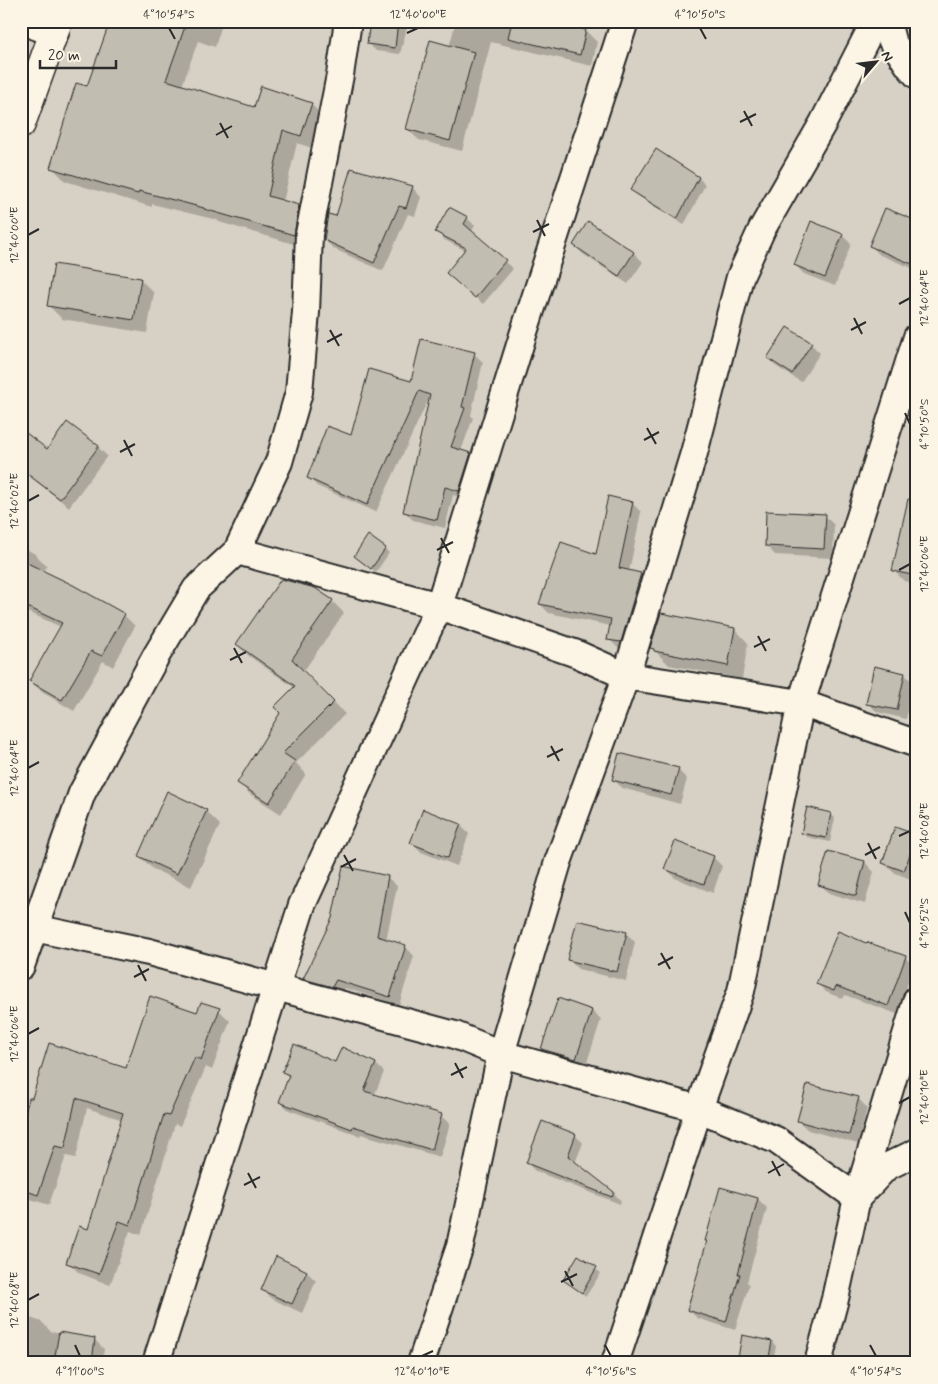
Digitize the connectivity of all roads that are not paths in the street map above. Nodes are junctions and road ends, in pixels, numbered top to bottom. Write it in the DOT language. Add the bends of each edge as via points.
graph roads {
  1 [pos="21,21"];
  2 [pos="348,21"];
  3 [pos="625,21"];
  4 [pos="875,21"];
  5 [pos="887,21"];
  6 [pos="57,27"];
  7 [pos="917,75"];
  8 [pos="21,124"];
  9 [pos="917,337"];
  10 [pos="237,551"];
  11 [pos="439,606"];
  12 [pos="626,676"];
  13 [pos="801,703"];
  14 [pos="917,744"];
  15 [pos="28,926"];
  16 [pos="21,966"];
  17 [pos="276,988"];
  18 [pos="917,999"];
  19 [pos="501,1054"];
  20 [pos="699,1109"];
  21 [pos="917,1152"];
  22 [pos="856,1198"];
  23 [pos="156,1363"];
  24 [pos="421,1363"];
  25 [pos="614,1363"];
  26 [pos="818,1363"];
  1 -- 6 [label="street"];
  2 -- 10 [label="street" via="310,234 299,392 279,462"];
  3 -- 11 [label="street"];
  4 -- 12 [label="street" via="823,123 762,229 740,277 694,453"];
  5 -- 7 [label="street" via="892,41"];
  6 -- 8 [label="highway"];
  9 -- 13 [label="street"];
  10 -- 11 [label="street"];
  10 -- 15 [label="street" via="196,589 156,656 82,793"];
  11 -- 12 [label="street" via="577,654"];
  11 -- 17 [label="street" via="302,905"];
  12 -- 13 [label="street"];
  12 -- 19 [label="street" via="558,862"];
  13 -- 14 [label="street"];
  13 -- 20 [label="street" via="741,991"];
  15 -- 16 [label="street"];
  15 -- 17 [label="street" via="149,952"];
  17 -- 19 [label="street" via="455,1035"];
  17 -- 23 [label="street"];
  18 -- 22 [label="street"];
  19 -- 20 [label="street"];
  19 -- 24 [label="street" via="460,1246"];
  20 -- 22 [label="street" via="776,1140"];
  20 -- 25 [label="street"];
  21 -- 22 [label="street" via="886,1168"];
  22 -- 26 [label="street"];
}
